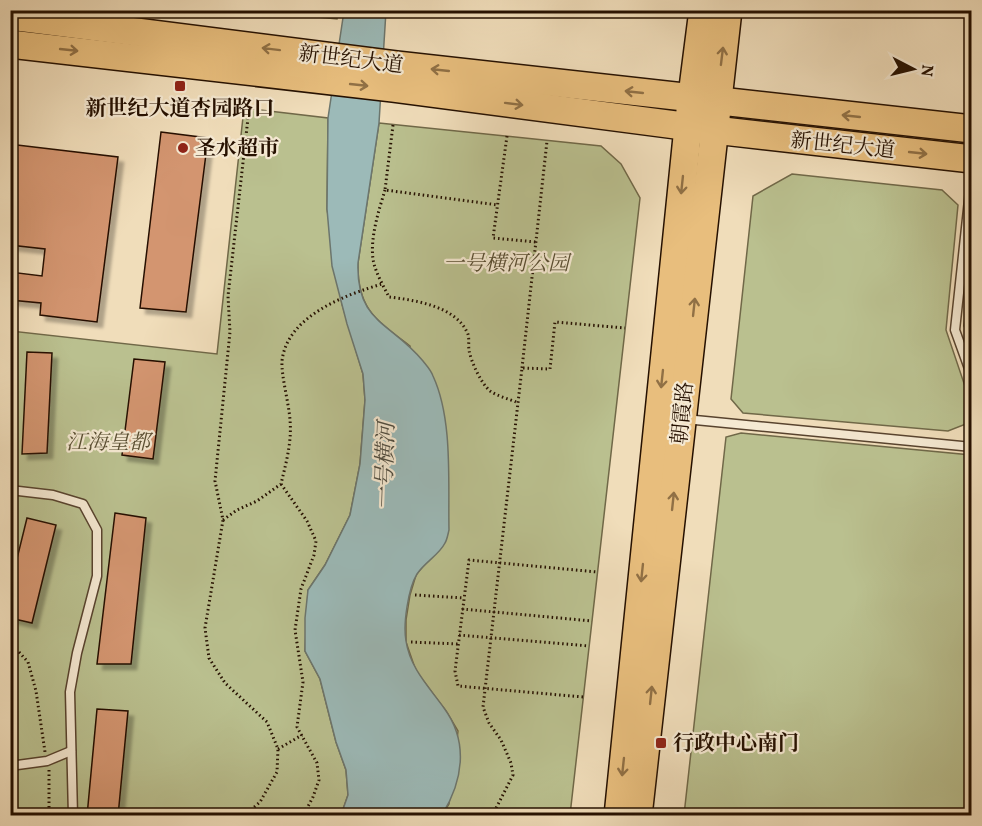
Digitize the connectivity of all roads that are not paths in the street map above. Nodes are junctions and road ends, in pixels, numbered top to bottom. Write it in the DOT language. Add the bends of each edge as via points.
graph roads {
  1 [pos="702,10"];
  2 [pos="728,10"];
  3 [pos="10,16"];
  4 [pos="10,44"];
  5 [pos="327,69"];
  6 [pos="394,76"];
  7 [pos="705,100"];
  8 [pos="701,129"];
  9 [pos="972,129"];
  10 [pos="972,159"];
  11 [pos="972,172"];
  12 [pos="972,377"];
  13 [pos="682,419"];
  14 [pos="972,447"];
  15 [pos="10,490"];
  16 [pos="71,751"];
  17 [pos="10,766"];
  18 [pos="73,816"];
  19 [pos="618,816"];
  20 [pos="638,816"];
  1 -- 7 [label="main road, 朝霞路"];
  7 -- 2 [label="main road, 朝霞路, one-way"];
  5 -- 3 [label="main road, 新世纪大道, one-way"];
  4 -- 5 [label="main road, 新世纪大道, one-way"];
  5 -- 6 [label="main road, 新世纪大道"];
  7 -- 6 [label="main road, 新世纪大道, one-way"];
  6 -- 8 [label="main road, 新世纪大道, one-way"];
  7 -- 8 [label="main road, 朝霞路"];
  9 -- 7 [label="main road, 新世纪大道, one-way"];
  8 -- 10 [label="main road, 新世纪大道, one-way"];
  13 -- 8 [label="main road, 朝霞路, one-way"];
  8 -- 19 [label="main road, 朝霞路, one-way"];
  11 -- 12 [label="lane" via="955,330"];
  13 -- 14 [label="lane"];
  20 -- 13 [label="main road, 朝霞路, one-way"];
  15 -- 16 [label="lane" via="52,495 83,504 97,530 97,576 70,692"];
  16 -- 17 [label="lane" via="47,761"];
  16 -- 18 [label="lane"];
}
